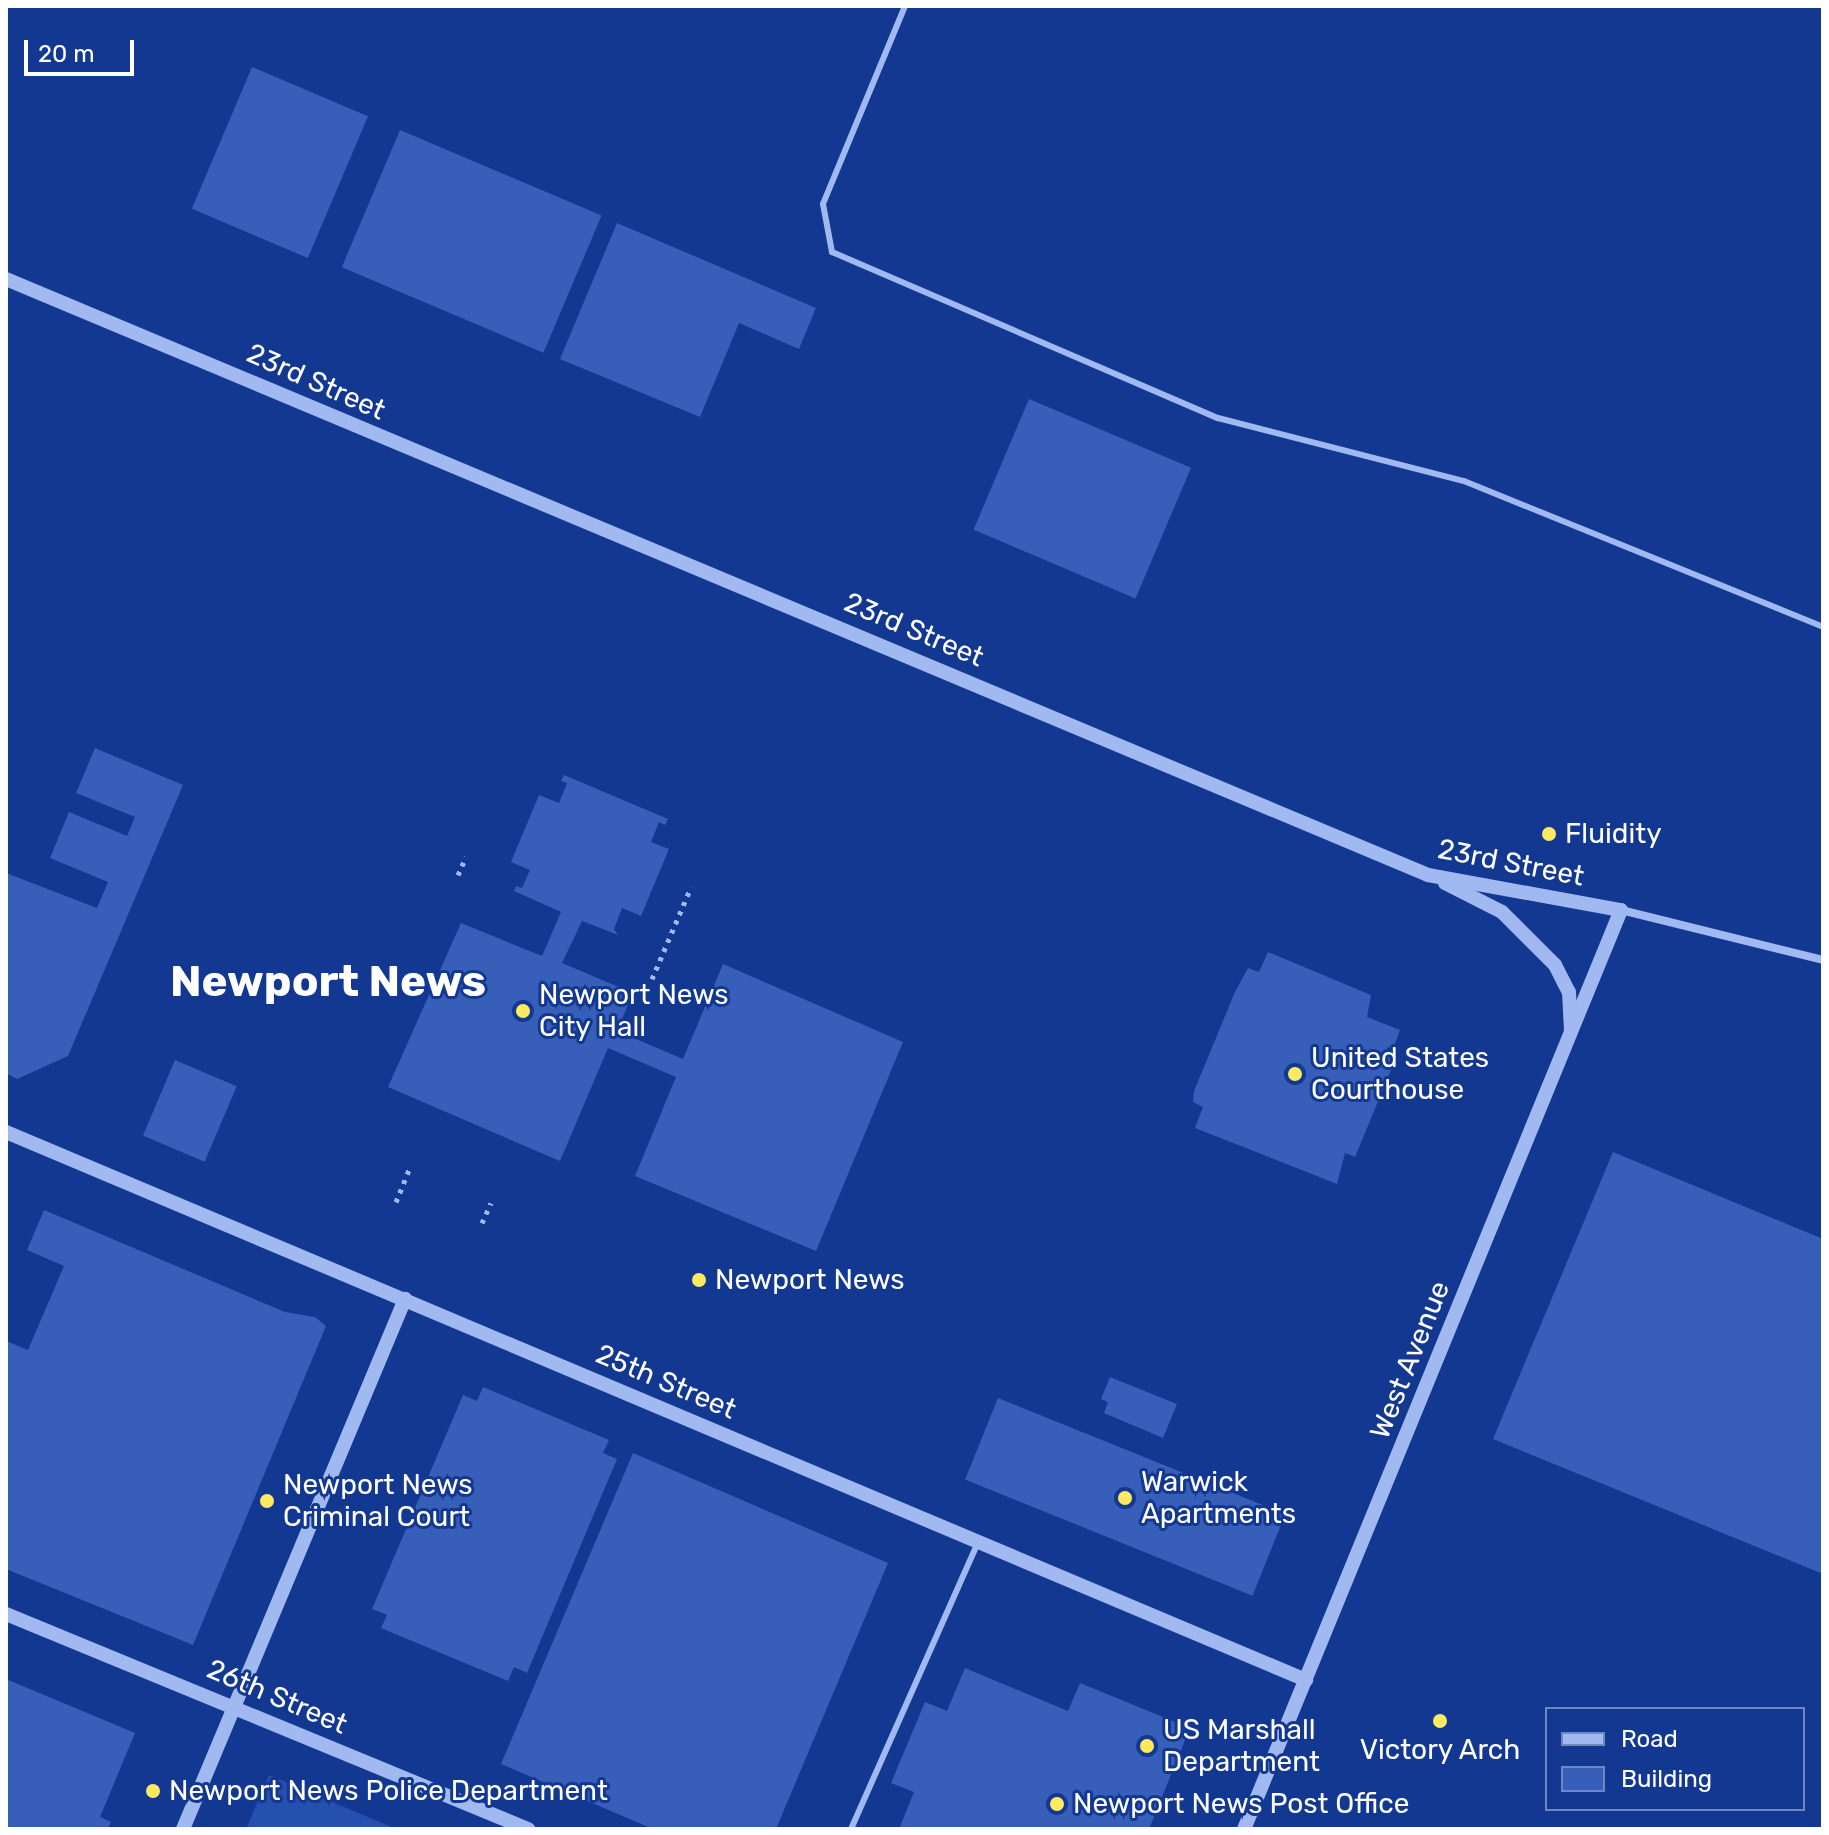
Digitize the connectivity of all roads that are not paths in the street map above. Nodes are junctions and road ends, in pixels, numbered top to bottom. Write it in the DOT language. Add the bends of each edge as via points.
graph roads {
  1 [pos="905,6"];
  2 [pos="6,279"];
  3 [pos="1823,627"];
  4 [pos="1428,875"];
  5 [pos="1621,910"];
  6 [pos="1823,960"];
  7 [pos="1571,1034"];
  8 [pos="6,1132"];
  9 [pos="405,1299"];
  10 [pos="979,1541"];
  11 [pos="6,1614"];
  12 [pos="1306,1680"];
  13 [pos="233,1706"];
  14 [pos="183,1829"];
  15 [pos="528,1829"];
  16 [pos="851,1829"];
  17 [pos="1244,1829"];
  1 -- 3 [label="lane" via="823,204 832,252 1218,418 1464,481"];
  2 -- 4 [label="street, 23rd Street"];
  4 -- 5 [label="street, 23rd Street"];
  4 -- 7 [label="street" via="1502,912 1555,965 1569,992"];
  5 -- 6 [label="street, 23rd Street"];
  5 -- 7 [label="street, West Avenue"];
  7 -- 12 [label="street, West Avenue"];
  8 -- 9 [label="street, 25th Street"];
  9 -- 10 [label="street, 25th Street"];
  9 -- 13 [label="street"];
  10 -- 12 [label="street, 25th Street"];
  10 -- 16 [label="lane"];
  11 -- 13 [label="street, 26th Street"];
  12 -- 17 [label="street, West Avenue"];
  13 -- 14 [label="street"];
  13 -- 15 [label="street, 26th Street"];
}
